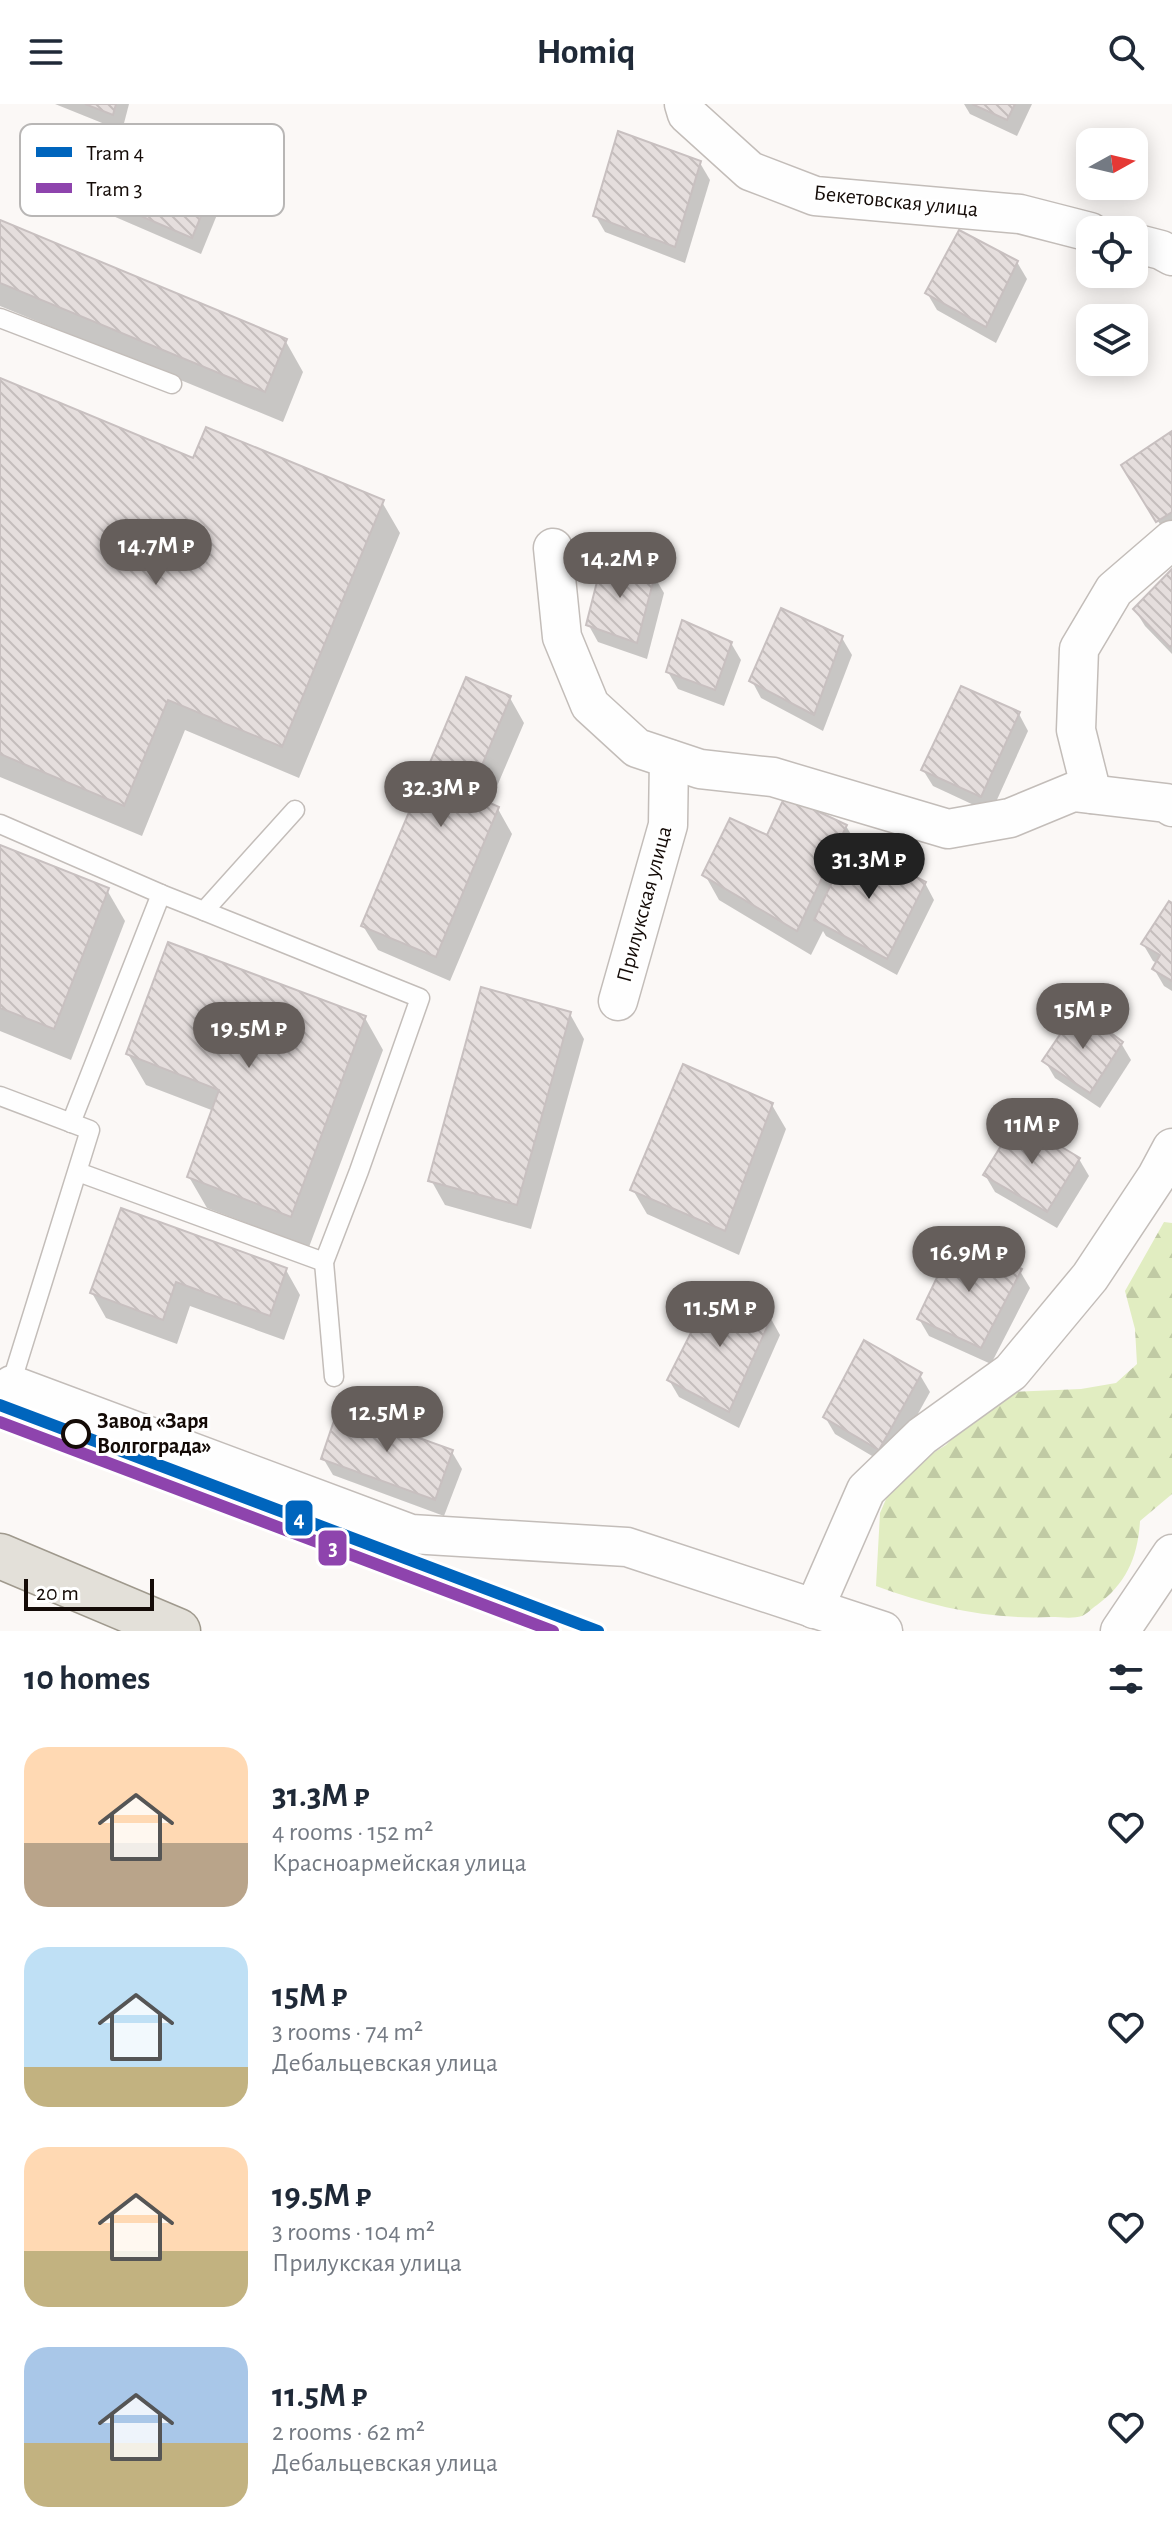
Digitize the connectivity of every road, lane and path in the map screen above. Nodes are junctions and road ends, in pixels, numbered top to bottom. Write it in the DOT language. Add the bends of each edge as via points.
graph roads {
  1 [pos="684,104"];
  2 [pos="1076,228"];
  3 [pos="1148,247"];
  4 [pos="1172,256"];
  5 [pos="0,318"];
  6 [pos="172,384"];
  7 [pos="1172,540"];
  8 [pos="553,548"];
  9 [pos="669,759"];
  10 [pos="1092,794"];
  11 [pos="1172,807"];
  12 [pos="295,810"];
  13 [pos="0,824"];
  14 [pos="161,894"];
  15 [pos="204,911"];
  16 [pos="618,1001"];
  17 [pos="0,1096"];
  18 [pos="71,1123"];
  19 [pos="1172,1148"];
  20 [pos="78,1172"];
  21 [pos="324,1262"];
  22 [pos="334,1377"];
  23 [pos="6,1402"];
  24 [pos="1172,1554"];
  25 [pos="0,1556"];
  26 [pos="814,1609"];
  27 [pos="178,1631"];
  28 [pos="883,1631"];
  29 [pos="1120,1631"];
  1 -- 2 [label="street, Бекетовская улица" via="687,114 750,171 815,196 1020,214"];
  3 -- 4 [label="street"];
  5 -- 6 [label="lane"];
  7 -- 10 [label="street" via="1114,590 1079,649 1076,730"];
  8 -- 9 [label="street" via="562,637 590,705 637,748"];
  9 -- 10 [label="street" via="700,769 773,777 948,829 1010,818 1073,792"];
  9 -- 16 [label="street, Прилукская улица" via="668,825"];
  10 -- 11 [label="street"];
  12 -- 15 [label="lane"];
  13 -- 14 [label="lane"];
  14 -- 15 [label="lane"];
  14 -- 18 [label="lane"];
  15 -- 21 [label="lane" via="420,998"];
  17 -- 18 [label="lane"];
  18 -- 20 [label="lane" via="90,1130"];
  19 -- 26 [label="street" via="1090,1277 1011,1372 922,1436 866,1490"];
  20 -- 21 [label="lane"];
  20 -- 23 [label="lane"];
  21 -- 22 [label="lane"];
  23 -- 26 [label="street" via="411,1534 627,1547"];
  24 -- 29 [label="street"];
  25 -- 27 [label="main road"];
  26 -- 28 [label="street"];
}
